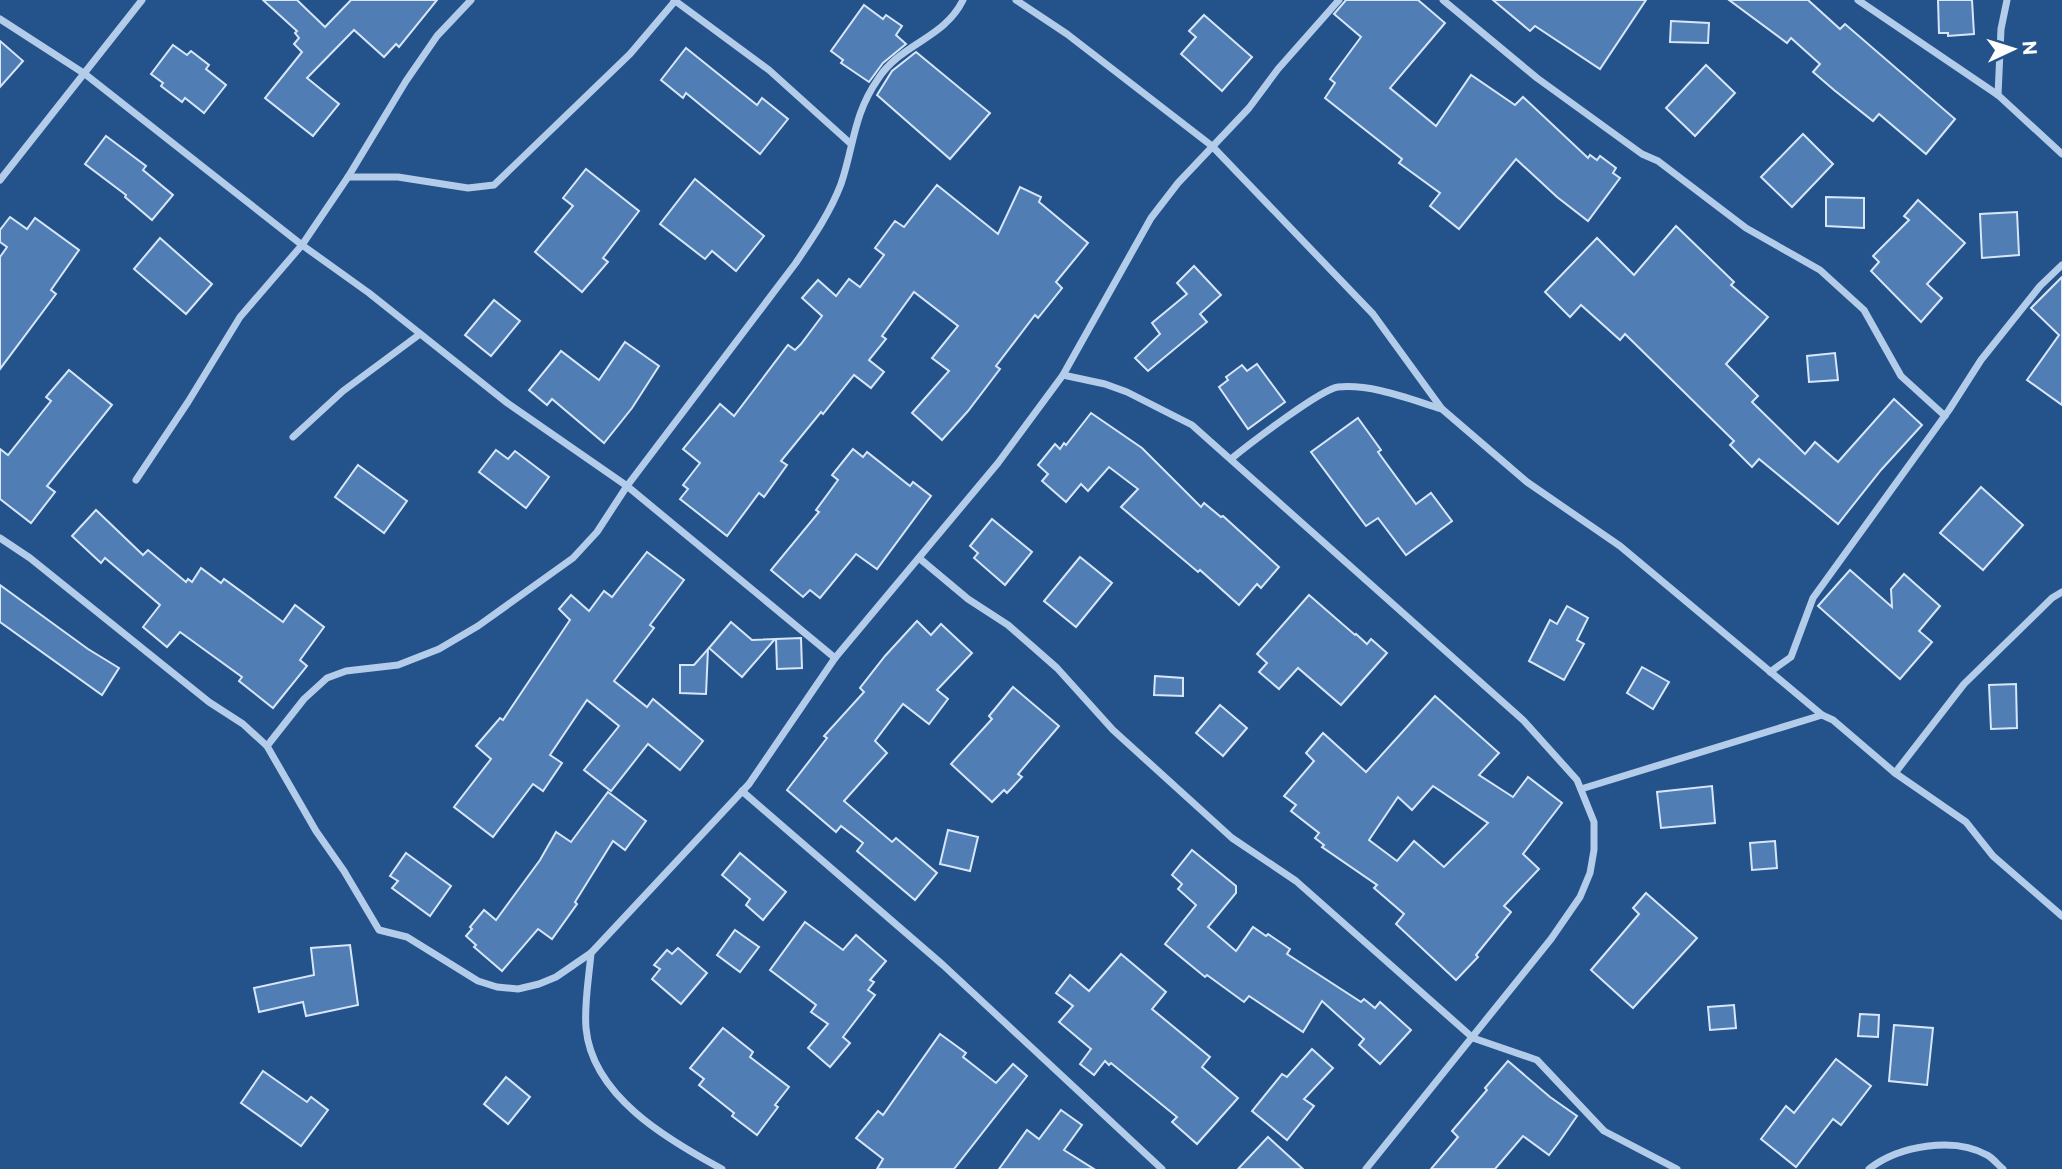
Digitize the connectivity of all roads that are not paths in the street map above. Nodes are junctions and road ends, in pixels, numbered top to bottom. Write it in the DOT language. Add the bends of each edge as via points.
graph roads {
  1 [pos="142,0"];
  2 [pos="471,0"];
  3 [pos="963,0"];
  4 [pos="1016,0"];
  5 [pos="1339,0"];
  6 [pos="1443,0"];
  7 [pos="1858,0"];
  8 [pos="2007,0"];
  9 [pos="675,1"];
  10 [pos="0,19"];
  11 [pos="85,74"];
  12 [pos="1998,94"];
  13 [pos="851,144"];
  14 [pos="1212,146"];
  15 [pos="2062,154"];
  16 [pos="348,177"];
  17 [pos="0,180"];
  18 [pos="302,245"];
  19 [pos="2062,265"];
  20 [pos="420,334"];
  21 [pos="1063,375"];
  22 [pos="1442,409"];
  23 [pos="1944,416"];
  24 [pos="293,437"];
  25 [pos="1231,458"];
  26 [pos="136,480"];
  27 [pos="627,486"];
  28 [pos="0,538"];
  29 [pos="919,558"];
  30 [pos="2062,592"];
  31 [pos="835,658"];
  32 [pos="1770,672"];
  33 [pos="1822,715"];
  34 [pos="267,746"];
  35 [pos="1895,773"];
  36 [pos="1581,789"];
  37 [pos="742,791"];
  38 [pos="2062,916"];
  39 [pos="591,953"];
  40 [pos="1473,1038"];
  41 [pos="722,1169"];
  42 [pos="1163,1169"];
  43 [pos="1366,1169"];
  44 [pos="1677,1169"];
  45 [pos="1869,1169"];
  46 [pos="2003,1169"];
  1 -- 11 [label="street"];
  2 -- 16 [label="street" via="437,36"];
  3 -- 13 [label="street" via="939,31 888,64 859,111"];
  4 -- 14 [label="street"];
  5 -- 14 [label="street"];
  6 -- 23 [label="street" via="1537,78 1642,154 1658,161 1746,228 1820,270 1864,310 1901,376"];
  7 -- 12 [label="street"];
  8 -- 12 [label="street"];
  9 -- 13 [label="street" via="769,70"];
  9 -- 16 [label="street" via="630,54 494,185 468,188 398,177"];
  10 -- 11 [label="street"];
  11 -- 17 [label="street"];
  11 -- 18 [label="street"];
  12 -- 15 [label="street"];
  13 -- 27 [label="street" via="841,185 821,226"];
  14 -- 21 [label="street" via="1150,218"];
  14 -- 22 [label="street" via="1373,314"];
  16 -- 18 [label="street"];
  18 -- 20 [label="street"];
  18 -- 26 [label="street" via="240,317"];
  19 -- 23 [label="street" via="1981,360"];
  20 -- 24 [label="street" via="343,391"];
  20 -- 27 [label="street" via="506,402"];
  21 -- 25 [label="street" via="1127,392 1192,425"];
  21 -- 29 [label="street"];
  22 -- 25 [label="street" via="1370,388 1335,387"];
  22 -- 32 [label="street" via="1527,482 1620,546"];
  23 -- 32 [label="street" via="1813,598 1791,657"];
  25 -- 36 [label="street" via="1524,722"];
  27 -- 31 [label="street"];
  27 -- 34 [label="street" via="597,531 573,558 544,580 439,649 398,665 327,678"];
  28 -- 34 [label="street"];
  29 -- 31 [label="street"];
  29 -- 40 [label="street" via="1057,667 1113,730 1232,838 1296,881"];
  30 -- 35 [label="street" via="1964,684"];
  31 -- 37 [label="street"];
  32 -- 33 [label="street"];
  33 -- 35 [label="street"];
  33 -- 36 [label="street"];
  34 -- 39 [label="street" via="379,930 407,937 478,981 497,987 539,984"];
  35 -- 38 [label="street" via="1966,822 1993,856"];
  36 -- 40 [label="street" via="1594,822 1594,850 1580,897"];
  37 -- 39 [label="street"];
  37 -- 42 [label="street" via="943,965"];
  39 -- 41 [label="street" via="586,1027 593,1058 614,1090 638,1113 689,1152"];
  40 -- 43 [label="street"];
  40 -- 44 [label="street" via="1537,1060 1604,1131"];
  45 -- 46 [label="street" via="1914,1148 1947,1143 1987,1154"];
}
